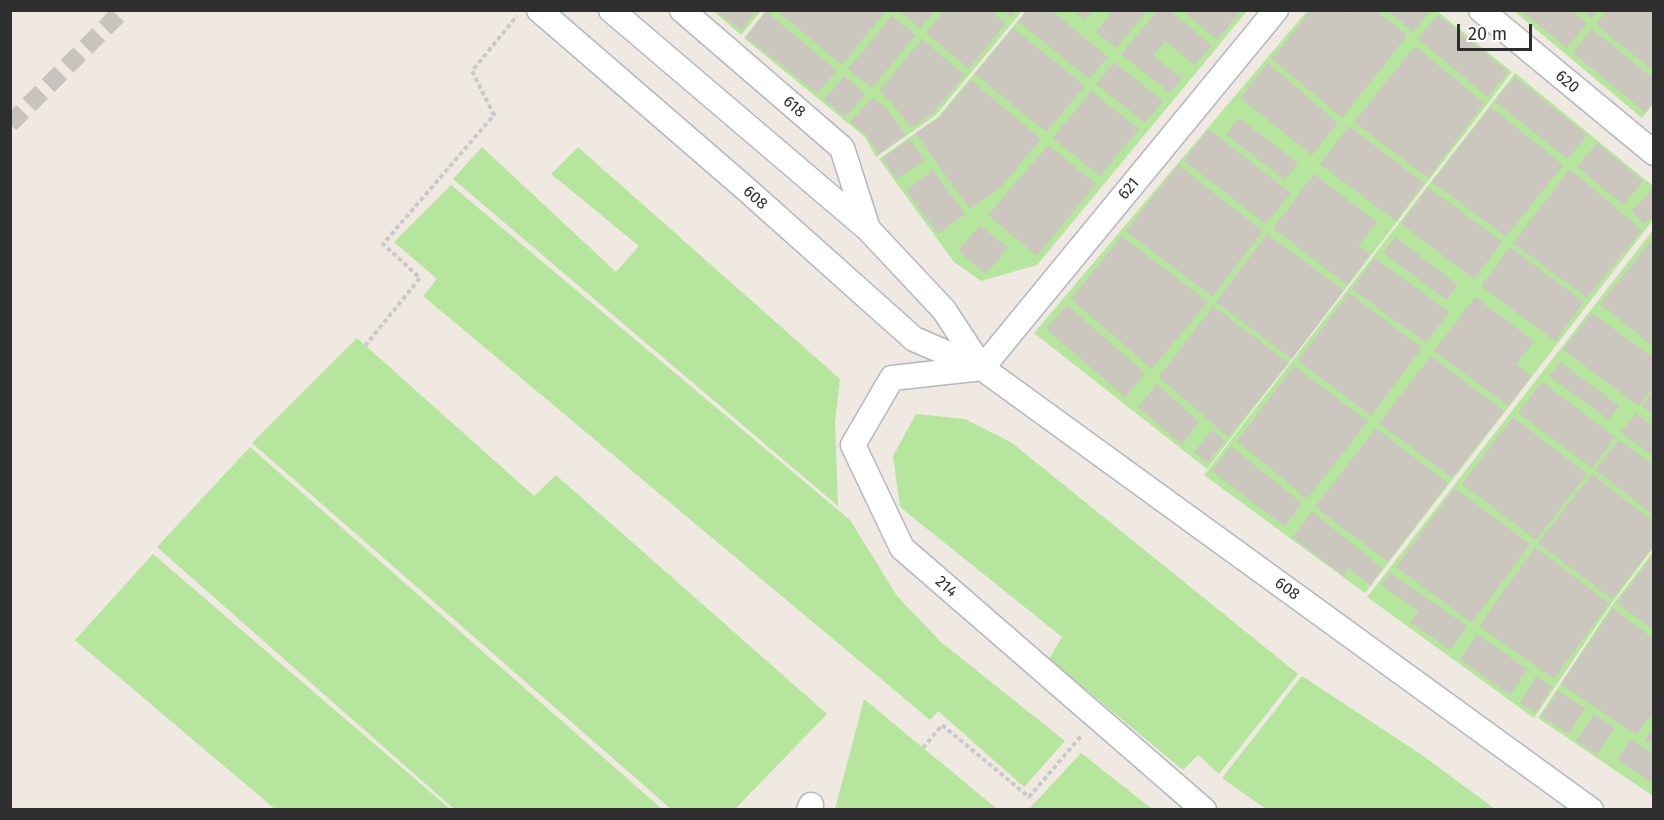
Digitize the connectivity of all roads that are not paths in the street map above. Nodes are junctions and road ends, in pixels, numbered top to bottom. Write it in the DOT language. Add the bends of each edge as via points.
graph roads {
  1 [pos="539,10"];
  2 [pos="611,10"];
  3 [pos="682,10"];
  4 [pos="1276,10"];
  5 [pos="1480,10"];
  6 [pos="1653,153"];
  7 [pos="868,229"];
  8 [pos="982,368"];
  9 [pos="1204,810"];
  10 [pos="1592,810"];
  1 -- 8 [label="street, 608" via="914,339"];
  2 -- 7 [label="street, 608"];
  3 -- 7 [label="street, 618" via="842,148"];
  4 -- 8 [label="street, 621"];
  5 -- 6 [label="street, 620"];
  7 -- 8 [label="street, 608" via="944,310"];
  8 -- 9 [label="street, 214" via="892,378 853,445 902,548"];
  8 -- 10 [label="street, 608"];
}
